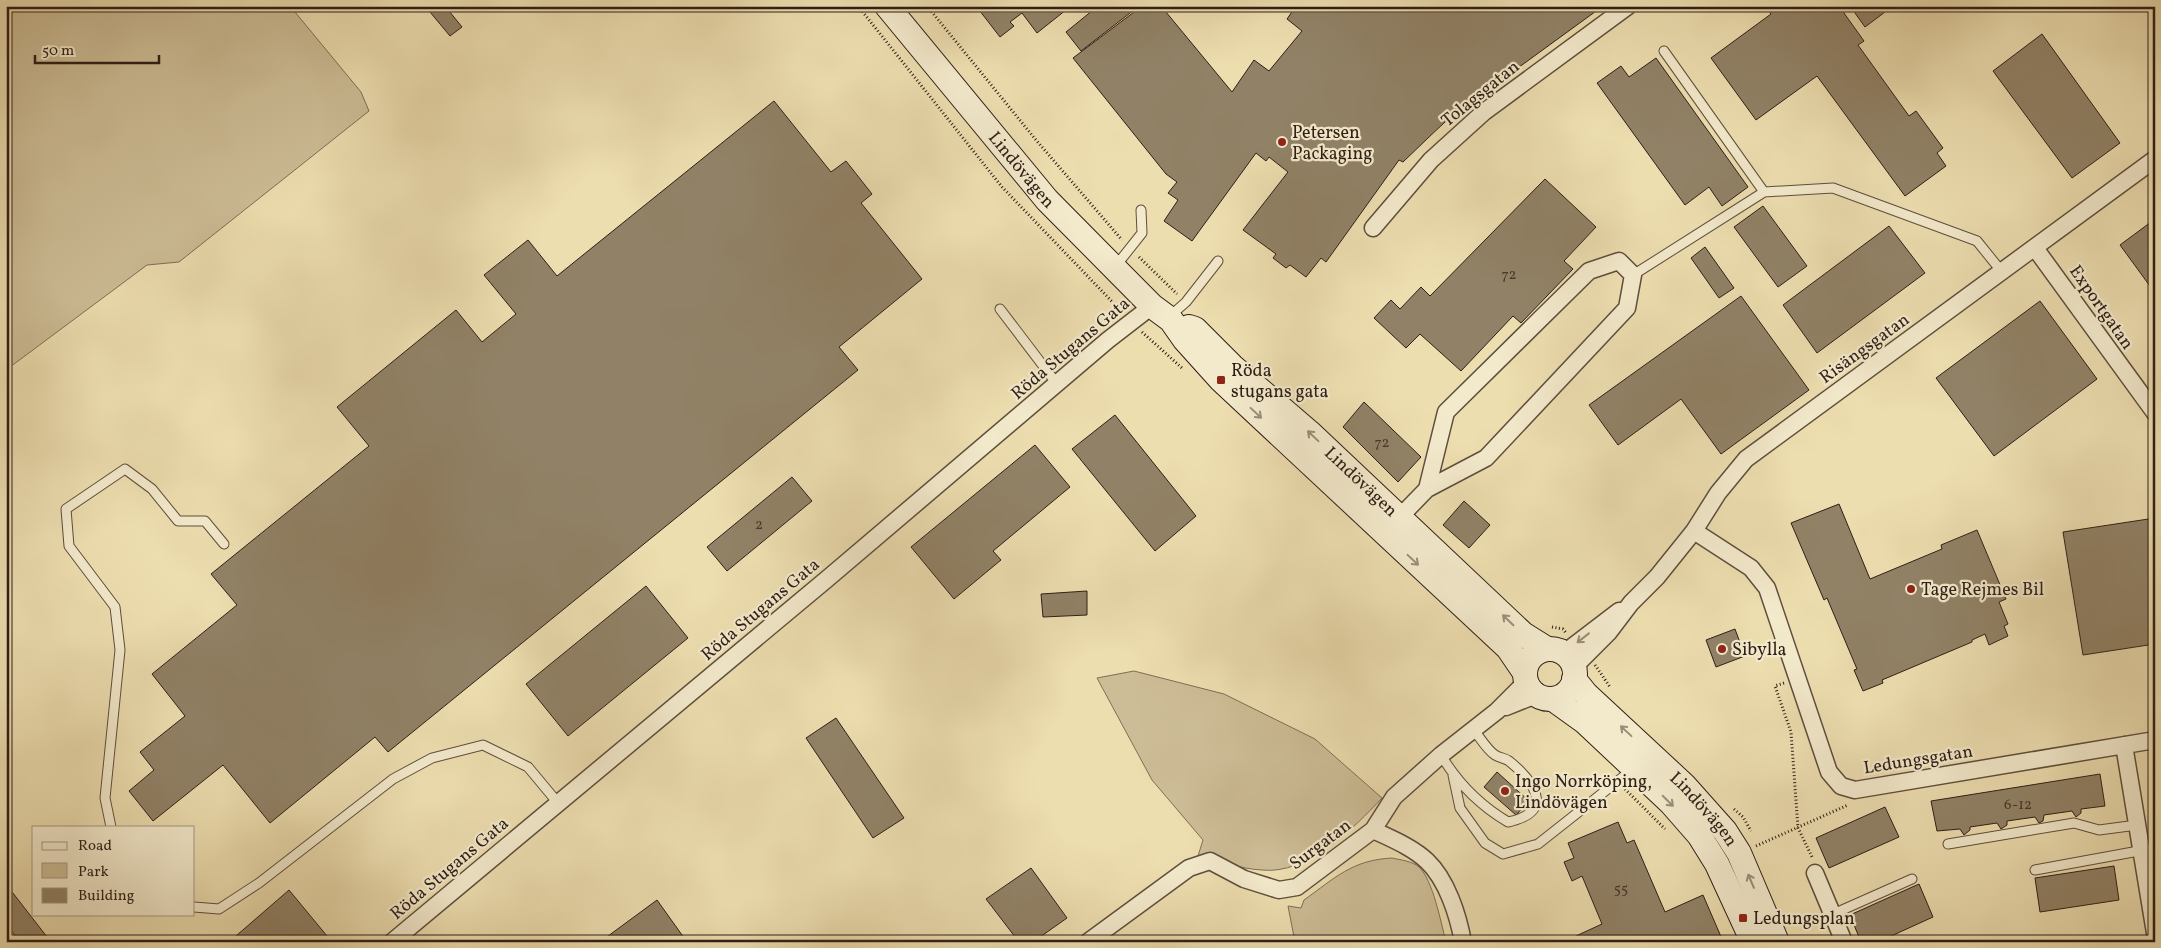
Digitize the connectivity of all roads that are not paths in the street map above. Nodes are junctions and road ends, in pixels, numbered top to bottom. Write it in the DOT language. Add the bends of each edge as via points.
graph roads {
  1 [pos="887,6"];
  2 [pos="1628,6"];
  3 [pos="1664,51"];
  4 [pos="2155,159"];
  5 [pos="1764,192"];
  6 [pos="1141,210"];
  7 [pos="1374,228"];
  8 [pos="2035,248"];
  9 [pos="1218,261"];
  10 [pos="1115,267"];
  11 [pos="2002,272"];
  12 [pos="1633,275"];
  13 [pos="1000,309"];
  14 [pos="1164,314"];
  15 [pos="1056,384"];
  16 [pos="2155,413"];
  17 [pos="1427,489"];
  18 [pos="1392,525"];
  19 [pos="1694,531"];
  20 [pos="224,544"];
  21 [pos="1565,662"];
  22 [pos="1535,687"];
  23 [pos="1473,729"];
  24 [pos="2155,740"];
  25 [pos="2124,745"];
  26 [pos="1441,755"];
  27 [pos="1642,760"];
  28 [pos="1453,775"];
  29 [pos="558,803"];
  30 [pos="2137,825"];
  31 [pos="111,826"];
  32 [pos="1373,830"];
  33 [pos="1948,844"];
  34 [pos="2148,849"];
  35 [pos="2036,870"];
  36 [pos="1815,872"];
  37 [pos="1912,879"];
  38 [pos="195,907"];
  39 [pos="1832,914"];
  40 [pos="2154,924"];
  41 [pos="1776,941"];
  42 [pos="392,942"];
  43 [pos="1088,942"];
  44 [pos="1463,942"];
  45 [pos="1753,942"];
  46 [pos="1844,942"];
  1 -- 10 [label="main road, Lindövägen" via="1047,200"];
  2 -- 7 [label="street, Tolagsgatan" via="1484,112 1431,160"];
  3 -- 5 [label="lane"];
  4 -- 8 [label="street, Risängsgatan"];
  5 -- 11 [label="lane" via="1833,188 1977,241"];
  5 -- 12 [label="lane"];
  6 -- 10 [label="lane" via="1142,233"];
  8 -- 11 [label="street, Risängsgatan"];
  8 -- 16 [label="street, Exportgatan"];
  9 -- 14 [label="lane" via="1191,297"];
  10 -- 14 [label="main road, Lindövägen"];
  11 -- 19 [label="street, Risängsgatan" via="1746,459"];
  12 -- 17 [label="street" via="1626,308 1486,458"];
  12 -- 17 [label="street" via="1619,260 1589,271 1446,412"];
  13 -- 15 [label="lane"];
  14 -- 15 [label="street, Röda Stugans Gata"];
  14 -- 18 [label="main road, Lindövägen" via="1221,380"];
  15 -- 29 [label="street, Röda Stugans Gata" via="827,580"];
  17 -- 18 [label="street"];
  21 -- 18 [label="main road, Lindövägen, one-way" via="1523,634"];
  18 -- 22 [label="main road, Lindövägen, one-way" via="1508,648"];
  19 -- 21 [label="street, Risängsgatan" via="1609,632"];
  19 -- 25 [label="street, Ledungsgatan" via="1751,568 1767,588 1829,772 1841,786 1855,790"];
  20 -- 31 [label="lane" via="205,521 178,521 152,489 125,469 66,509 69,546 114,607 120,650 105,798"];
  21 -- 22 [label="main road" via="1568,692"];
  21 -- 22 [label="main road" via="1531,657"];
  27 -- 21 [label="main road, Lindövägen, one-way" via="1586,694"];
  22 -- 23 [label="street, Surgatan"];
  22 -- 27 [label="main road, Lindövägen"];
  23 -- 26 [label="street, Surgatan"];
  23 -- 28 [label="lane" via="1494,755 1507,759 1533,784 1537,796 1535,807 1522,819 1508,822 1493,814"];
  24 -- 25 [label="street, Ledungsgatan"];
  25 -- 30 [label="street"];
  26 -- 28 [label="lane"];
  26 -- 32 [label="street, Surgatan" via="1390,802"];
  27 -- 28 [label="lane" via="1538,844 1502,854 1485,843 1460,808"];
  41 -- 27 [label="main road, Lindövägen, one-way" via="1739,854 1707,810"];
  27 -- 45 [label="main road, Lindövägen, one-way" via="1699,834 1717,864"];
  29 -- 38 [label="lane" via="528,767 483,745 432,758 392,778 259,884 219,908"];
  29 -- 42 [label="street, Röda Stugans Gata"];
  30 -- 33 [label="lane" via="2099,830 2074,823"];
  30 -- 34 [label="street"];
  32 -- 43 [label="street, Surgatan" via="1297,887 1279,890 1244,879 1210,861 1189,868"];
  32 -- 44 [label="street" via="1403,844 1428,862 1446,889"];
  34 -- 35 [label="lane"];
  34 -- 40 [label="street"];
  36 -- 39 [label="street"];
  37 -- 39 [label="lane"];
  39 -- 46 [label="street"];
}
